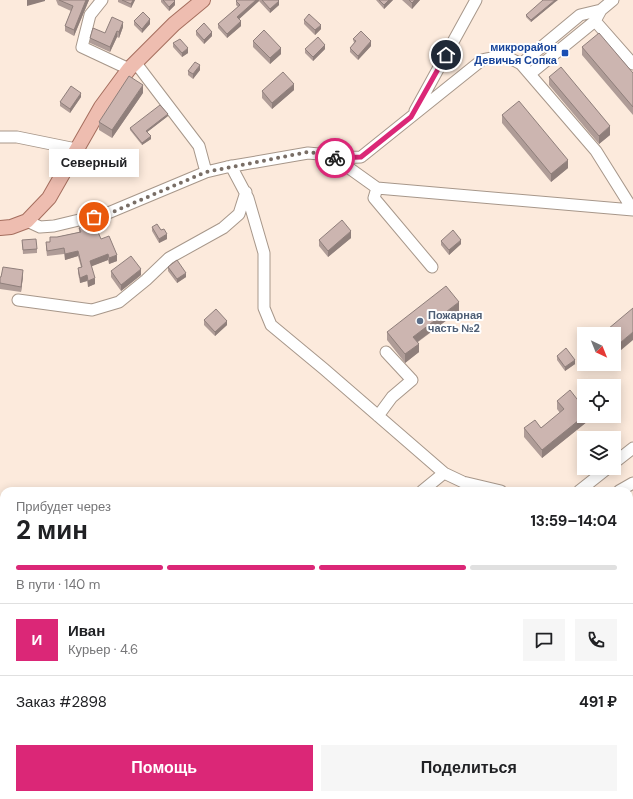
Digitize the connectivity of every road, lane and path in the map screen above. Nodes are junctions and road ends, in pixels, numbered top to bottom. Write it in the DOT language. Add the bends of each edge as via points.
graph roads {
  1 [pos="102,0"];
  2 [pos="203,0"];
  3 [pos="476,0"];
  4 [pos="613,0"];
  5 [pos="601,10"];
  6 [pos="595,21"];
  7 [pos="521,64"];
  8 [pos="633,64"];
  9 [pos="132,66"];
  10 [pos="530,74"];
  11 [pos="411,117"];
  12 [pos="0,137"];
  13 [pos="76,149"];
  14 [pos="336,158"];
  15 [pos="231,166"];
  16 [pos="206,172"];
  17 [pos="377,188"];
  18 [pos="246,192"];
  19 [pos="633,210"];
  20 [pos="27,221"];
  21 [pos="0,228"];
  22 [pos="432,267"];
  23 [pos="18,300"];
  24 [pos="386,352"];
  25 [pos="378,416"];
  26 [pos="633,448"];
  27 [pos="621,457"];
  28 [pos="444,473"];
  29 [pos="599,475"];
  30 [pos="463,482"];
  31 [pos="427,487"];
  32 [pos="467,487"];
  33 [pos="484,487"];
  34 [pos="584,487"];
  1 -- 9 [label="street" via="90,15 82,47"];
  2 -- 9 [label="main road" via="174,24"];
  3 -- 11 [label="street"];
  4 -- 5 [label="street"];
  5 -- 6 [label="street"];
  5 -- 7 [label="street" via="580,15"];
  6 -- 8 [label="street"];
  6 -- 10 [label="street"];
  7 -- 10 [label="street"];
  7 -- 11 [label="street" via="508,56 482,60"];
  9 -- 13 [label="main road" via="101,107"];
  9 -- 16 [label="street" via="199,146"];
  10 -- 19 [label="street" via="596,151"];
  11 -- 14 [label="street" via="361,157"];
  12 -- 13 [label="street" via="17,137"];
  13 -- 20 [label="main road" via="49,198"];
  14 -- 15 [label="street" via="308,152"];
  14 -- 17 [label="street"];
  15 -- 16 [label="street"];
  15 -- 18 [label="street"];
  16 -- 20 [label="street" via="108,214 54,226 40,227"];
  17 -- 19 [label="street"];
  17 -- 22 [label="street" via="374,198"];
  18 -- 23 [label="street" via="239,214 223,228 169,258 119,302 92,310"];
  18 -- 25 [label="street" via="264,253 264,308 271,325"];
  20 -- 21 [label="main road"];
  24 -- 25 [label="street" via="412,380 392,397"];
  25 -- 28 [label="street"];
  26 -- 27 [label="street"];
  28 -- 30 [label="street"];
  28 -- 31 [label="street"];
  29 -- 34 [label="street"];
  30 -- 32 [label="street"];
  30 -- 33 [label="street"];
}
